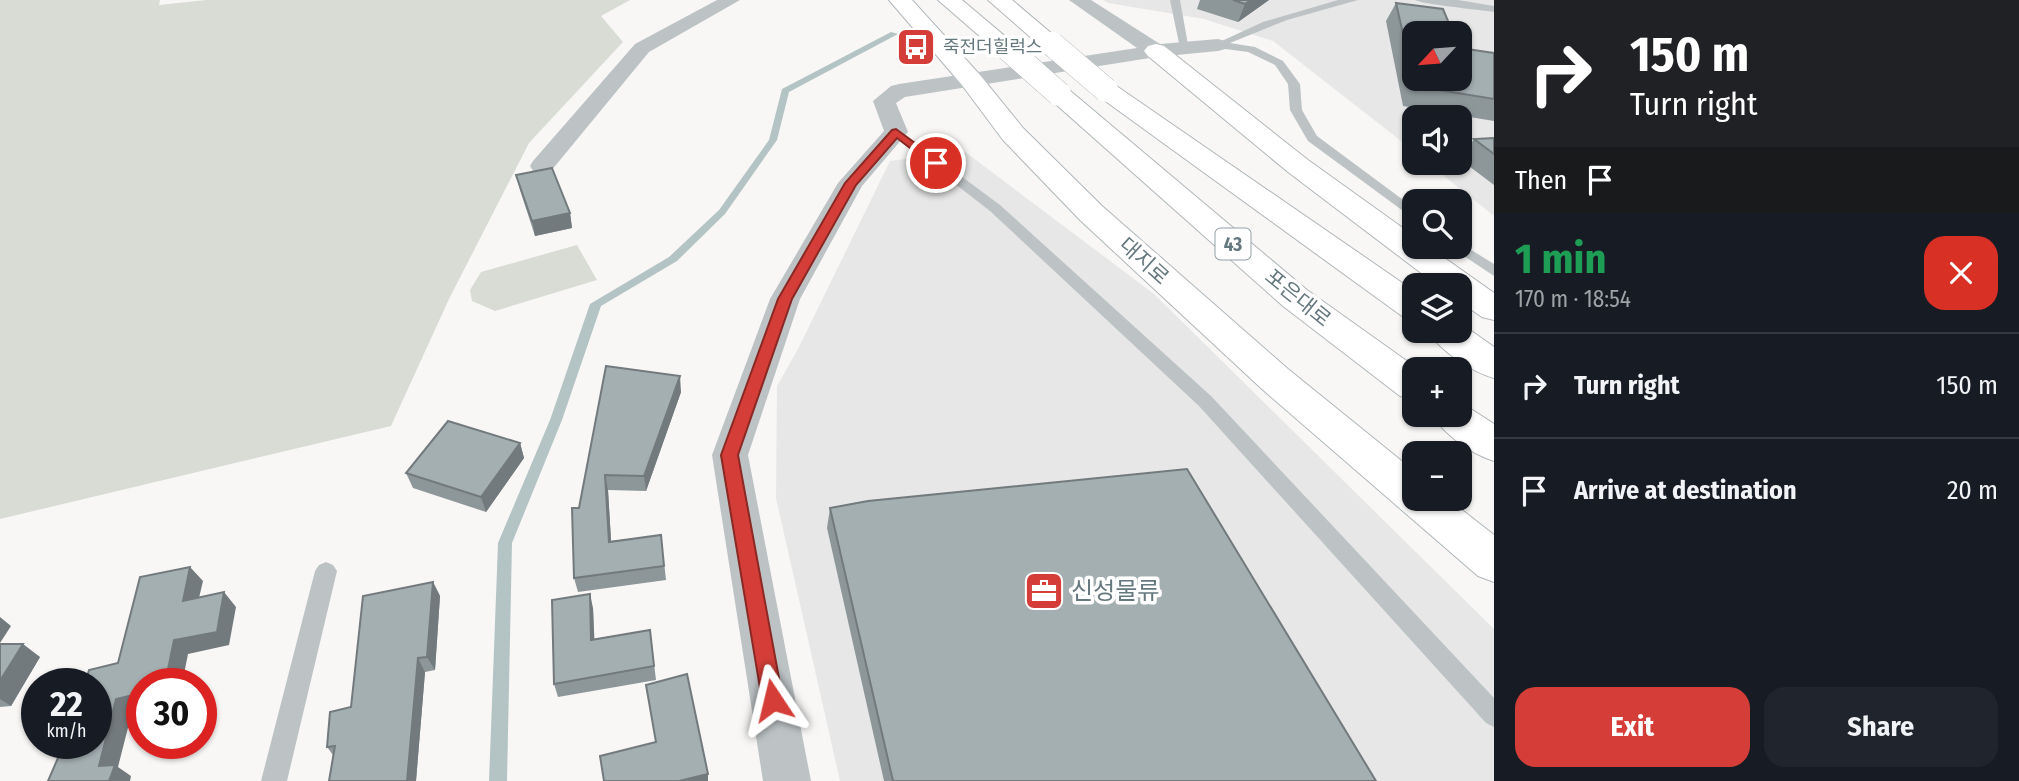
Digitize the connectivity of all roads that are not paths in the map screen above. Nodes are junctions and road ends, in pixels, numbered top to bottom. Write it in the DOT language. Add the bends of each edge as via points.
graph roads {
  1 [pos="731,0"];
  2 [pos="901,0"];
  3 [pos="949,0"];
  4 [pos="999,0"];
  5 [pos="1078,0"];
  6 [pos="1175,0"];
  7 [pos="1348,0"];
  8 [pos="1420,0"];
  9 [pos="1494,9"];
  10 [pos="1218,45"];
  11 [pos="1170,49"];
  12 [pos="971,80"];
  13 [pos="896,132"];
  14 [pos="542,166"];
  15 [pos="1402,206"];
  16 [pos="1472,255"];
  17 [pos="1494,271"];
  18 [pos="1442,273"];
  19 [pos="1472,295"];
  20 [pos="1402,299"];
  21 [pos="1494,309"];
  22 [pos="1463,343"];
  23 [pos="1494,365"];
  24 [pos="1402,377"];
  25 [pos="1469,427"];
  26 [pos="1494,445"];
  27 [pos="1402,485"];
  28 [pos="1432,511"];
  29 [pos="1494,562"];
  30 [pos="326,571"];
  31 [pos="1494,715"];
  32 [pos="274,781"];
  33 [pos="787,781"];
  1 -- 14 [label="street" via="642,48"];
  2 -- 12 [label="main road, 대지로"];
  3 -- 24 [label="main road, 포은대로 / 43, bridge" via="1295,298"];
  4 -- 20 [label="main road, 43, bridge" via="1106,89"];
  5 -- 11 [label="street"];
  6 -- 11 [label="lane"];
  7 -- 10 [label="lane" via="1259,25"];
  8 -- 9 [label="lane"];
  10 -- 11 [label="street"];
  10 -- 15 [label="lane" via="1251,49 1279,63 1294,84 1296,110 1312,138"];
  11 -- 12 [label="street"];
  11 -- 18 [label="main road" via="1298,166"];
  12 -- 13 [label="street" via="899,91 884,101"];
  12 -- 27 [label="main road, 대지로" via="1013,134 1091,213 1275,379"];
  13 -- 31 [label="lane" via="995,208 1205,401"];
  13 -- 33 [label="street" via="851,183 785,299 730,455"];
  16 -- 17 [label="lane"];
  19 -- 21 [label="main road"];
  22 -- 23 [label="main road"];
  25 -- 26 [label="main road"];
  28 -- 29 [label="main road"];
  30 -- 32 [label="lane"];
}
